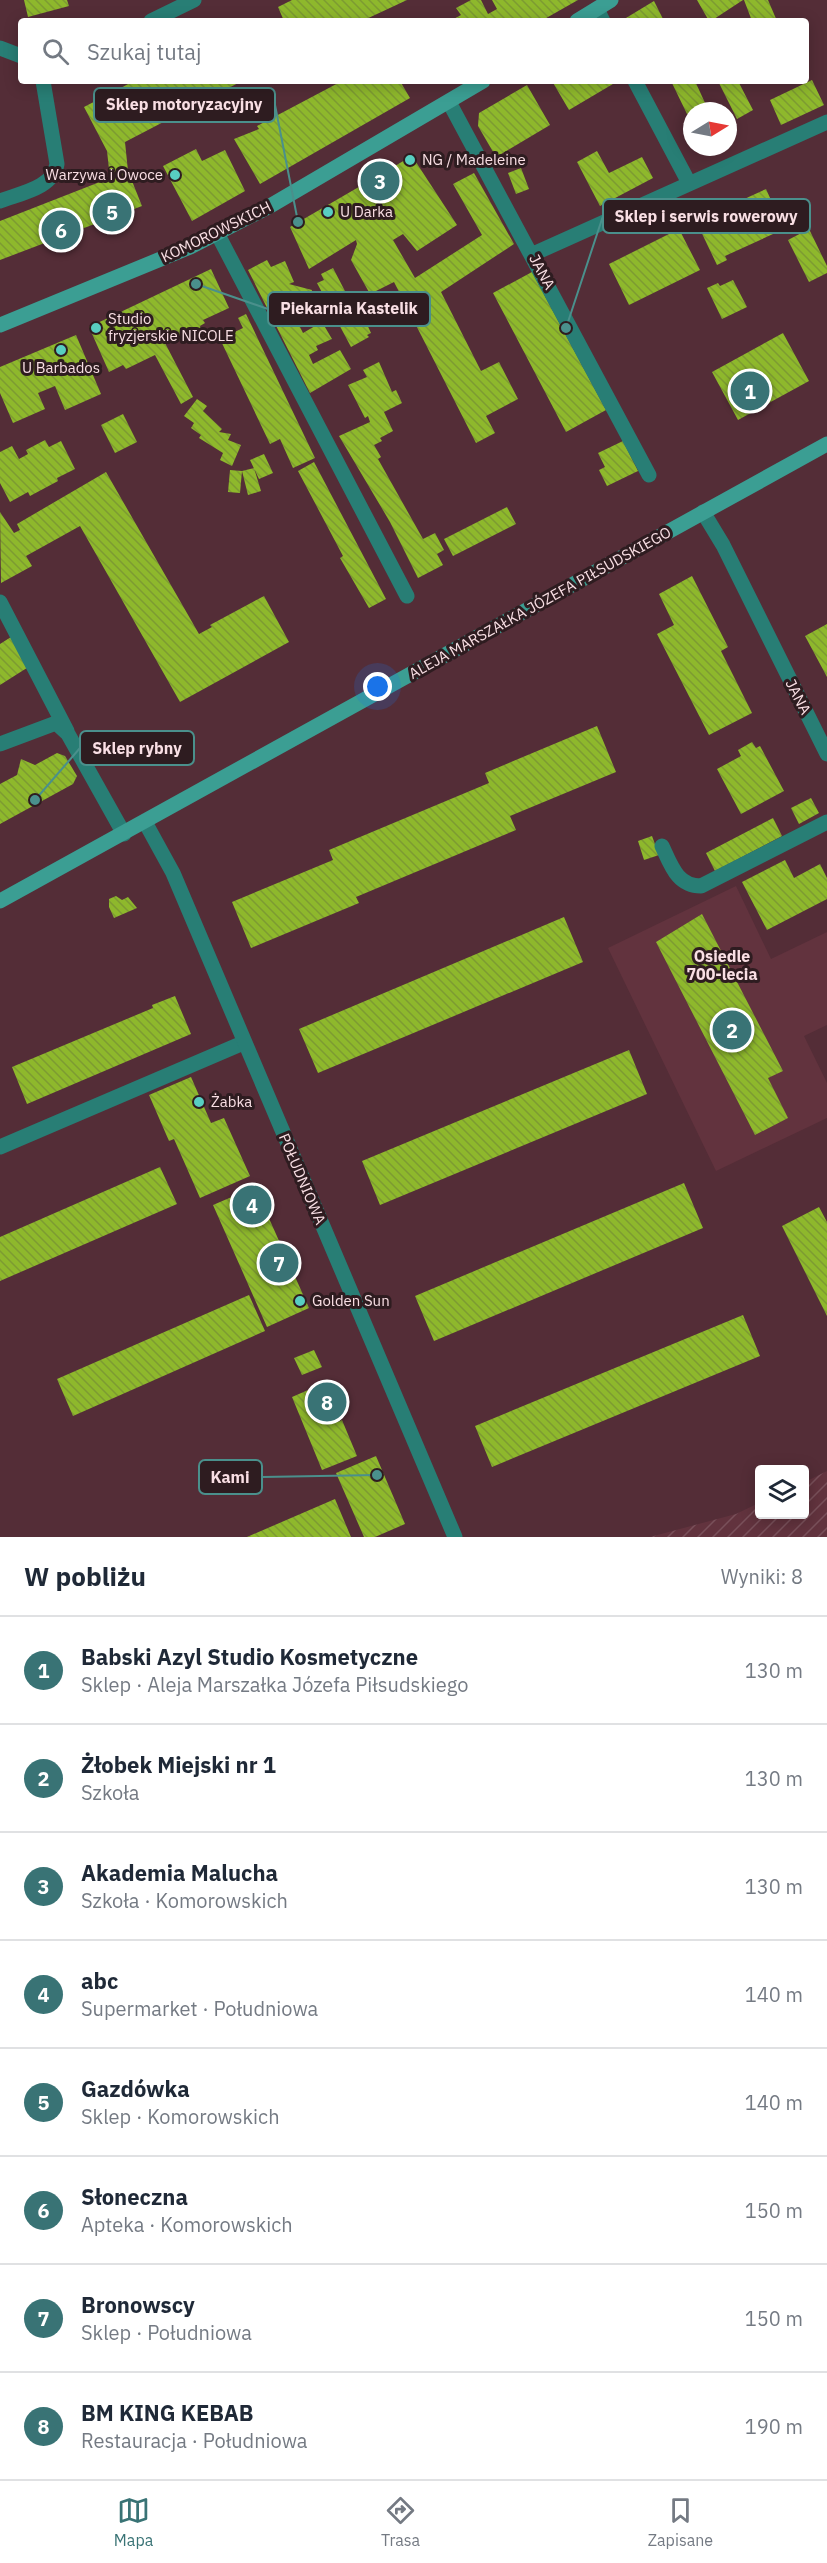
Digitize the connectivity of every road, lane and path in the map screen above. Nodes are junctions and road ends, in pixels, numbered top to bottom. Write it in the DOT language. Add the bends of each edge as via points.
graph roads {
  1 [pos="194,0"];
  2 [pos="611,0"];
  3 [pos="600,15"];
  4 [pos="157,18"];
  5 [pos="0,48"];
  6 [pos="18,55"];
  7 [pos="44,84"];
  8 [pos="478,84"];
  9 [pos="637,84"];
  10 [pos="449,102"];
  11 [pos="827,122"];
  12 [pos="689,183"];
  13 [pos="0,201"];
  14 [pos="217,233"];
  15 [pos="533,254"];
  16 [pos="0,325"];
  17 [pos="827,444"];
  18 [pos="649,475"];
  19 [pos="703,512"];
  20 [pos="407,596"];
  21 [pos="0,602"];
  22 [pos="68,734"];
  23 [pos="0,744"];
  24 [pos="827,754"];
  25 [pos="145,822"];
  26 [pos="827,822"];
  27 [pos="124,834"];
  28 [pos="662,846"];
  29 [pos="0,901"];
  30 [pos="243,1043"];
  31 [pos="0,1147"];
  32 [pos="454,1537"];
  1 -- 4 [label="street"];
  2 -- 3 [label="street"];
  5 -- 6 [label="street"];
  7 -- 13 [label="street" via="56,174 49,182"];
  8 -- 10 [label="street, KOMOROWSKICH"];
  9 -- 12 [label="street"];
  10 -- 14 [label="street, KOMOROWSKICH"];
  10 -- 15 [label="street, JANA"];
  11 -- 12 [label="street"];
  12 -- 15 [label="street"];
  14 -- 16 [label="street, KOMOROWSKICH"];
  14 -- 20 [label="street"];
  15 -- 18 [label="street, JANA"];
  17 -- 19 [label="street, ALEJA MARSZAŁKA JÓZEFA PIŁSUDSKIEGO"];
  19 -- 24 [label="street, JANA"];
  19 -- 25 [label="street, ALEJA MARSZAŁKA JÓZEFA PIŁSUDSKIEGO"];
  21 -- 22 [label="street"];
  22 -- 23 [label="street" via="56,723"];
  22 -- 27 [label="street"];
  25 -- 27 [label="street, ALEJA MARSZAŁKA JÓZEFA PIŁSUDSKIEGO"];
  25 -- 30 [label="street, POŁUDNIOWA" via="172,873"];
  26 -- 28 [label="street" via="701,886 684,883"];
  27 -- 29 [label="street, ALEJA MARSZAŁKA JÓZEFA PIŁSUDSKIEGO"];
  30 -- 31 [label="street"];
  30 -- 32 [label="street, POŁUDNIOWA"];
}
